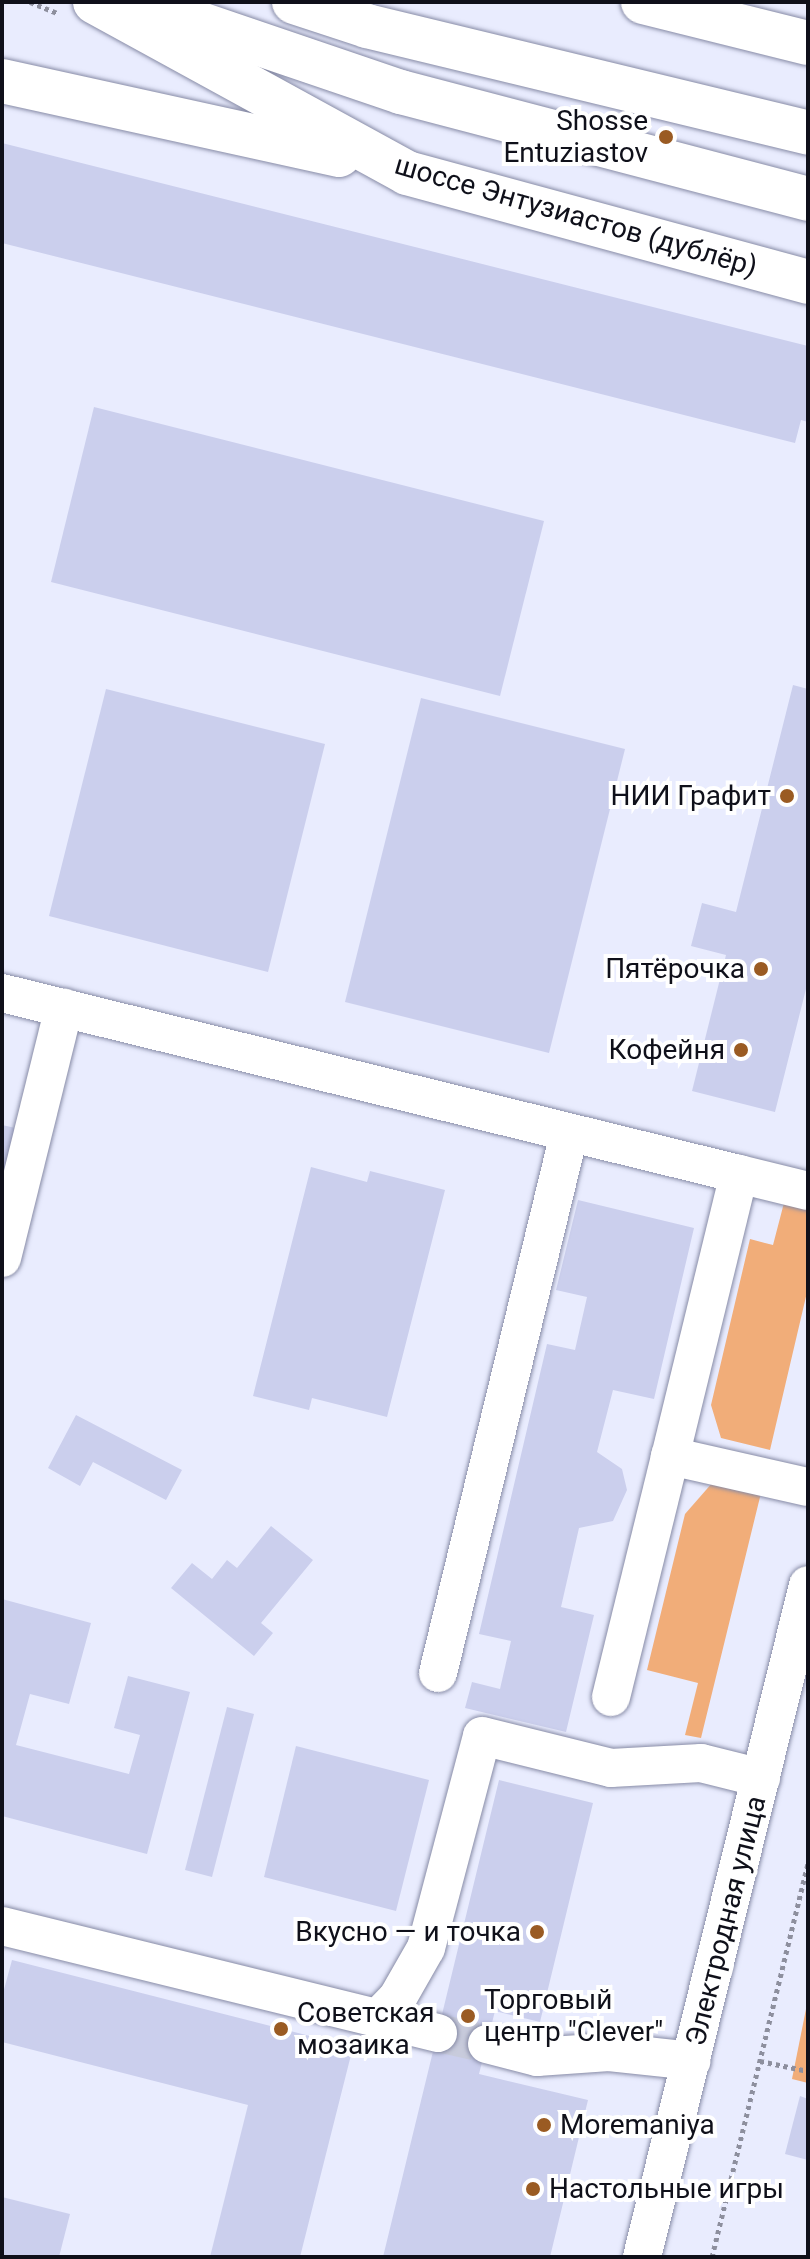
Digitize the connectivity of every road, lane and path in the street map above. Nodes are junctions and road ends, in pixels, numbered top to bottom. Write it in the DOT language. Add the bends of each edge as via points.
graph roads {
  1 [pos="95,2"];
  2 [pos="137,2"];
  3 [pos="294,2"];
  4 [pos="643,2"];
  5 [pos="808,43"];
  6 [pos="2,81"];
  7 [pos="808,133"];
  8 [pos="407,173"];
  9 [pos="808,199"];
  10 [pos="808,282"];
  11 [pos="2,993"];
  12 [pos="64,1008"];
  13 [pos="569,1134"];
  14 [pos="739,1174"];
  15 [pos="808,1191"];
  16 [pos="2,1258"];
  17 [pos="670,1456"];
  18 [pos="808,1487"];
  19 [pos="808,1585"];
  20 [pos="438,1673"];
  21 [pos="797,1678"];
  22 [pos="611,1697"];
  23 [pos="761,1778"];
  24 [pos="808,1863"];
  25 [pos="2,1926"];
  26 [pos="378,2018"];
  27 [pos="438,2033"];
  28 [pos="487,2044"];
  29 [pos="692,2061"];
  30 [pos="760,2061"];
  31 [pos="808,2071"];
  32 [pos="642,2257"];
  33 [pos="712,2257"];
  1 -- 8 [label="main road, шоссе Энтузиастов (дублёр)"];
  2 -- 9 [label="main road" via="401,92"];
  3 -- 7 [label="main road, bridge" via="367,26"];
  4 -- 5 [label="main road"];
  6 -- 8 [label="main road" via="264,135"];
  8 -- 10 [label="main road, шоссе Энтузиастов (дублёр)"];
  11 -- 12 [label="street"];
  12 -- 13 [label="street"];
  12 -- 16 [label="street"];
  13 -- 14 [label="street"];
  13 -- 20 [label="street"];
  14 -- 15 [label="street"];
  14 -- 17 [label="street"];
  17 -- 18 [label="street"];
  17 -- 22 [label="street"];
  19 -- 21 [label="street, Электродная улица"];
  21 -- 23 [label="street, Электродная улица"];
  23 -- 26 [label="street" via="701,1763 611,1768 482,1736 426,1948 398,1997"];
  23 -- 29 [label="street, Электродная улица"];
  24 -- 30 [label="path"];
  25 -- 26 [label="street"];
  26 -- 27 [label="street"];
  28 -- 29 [label="street" via="537,2057 609,2052"];
  29 -- 32 [label="street, Электродная улица"];
  30 -- 31 [label="path"];
  30 -- 33 [label="path"];
}
